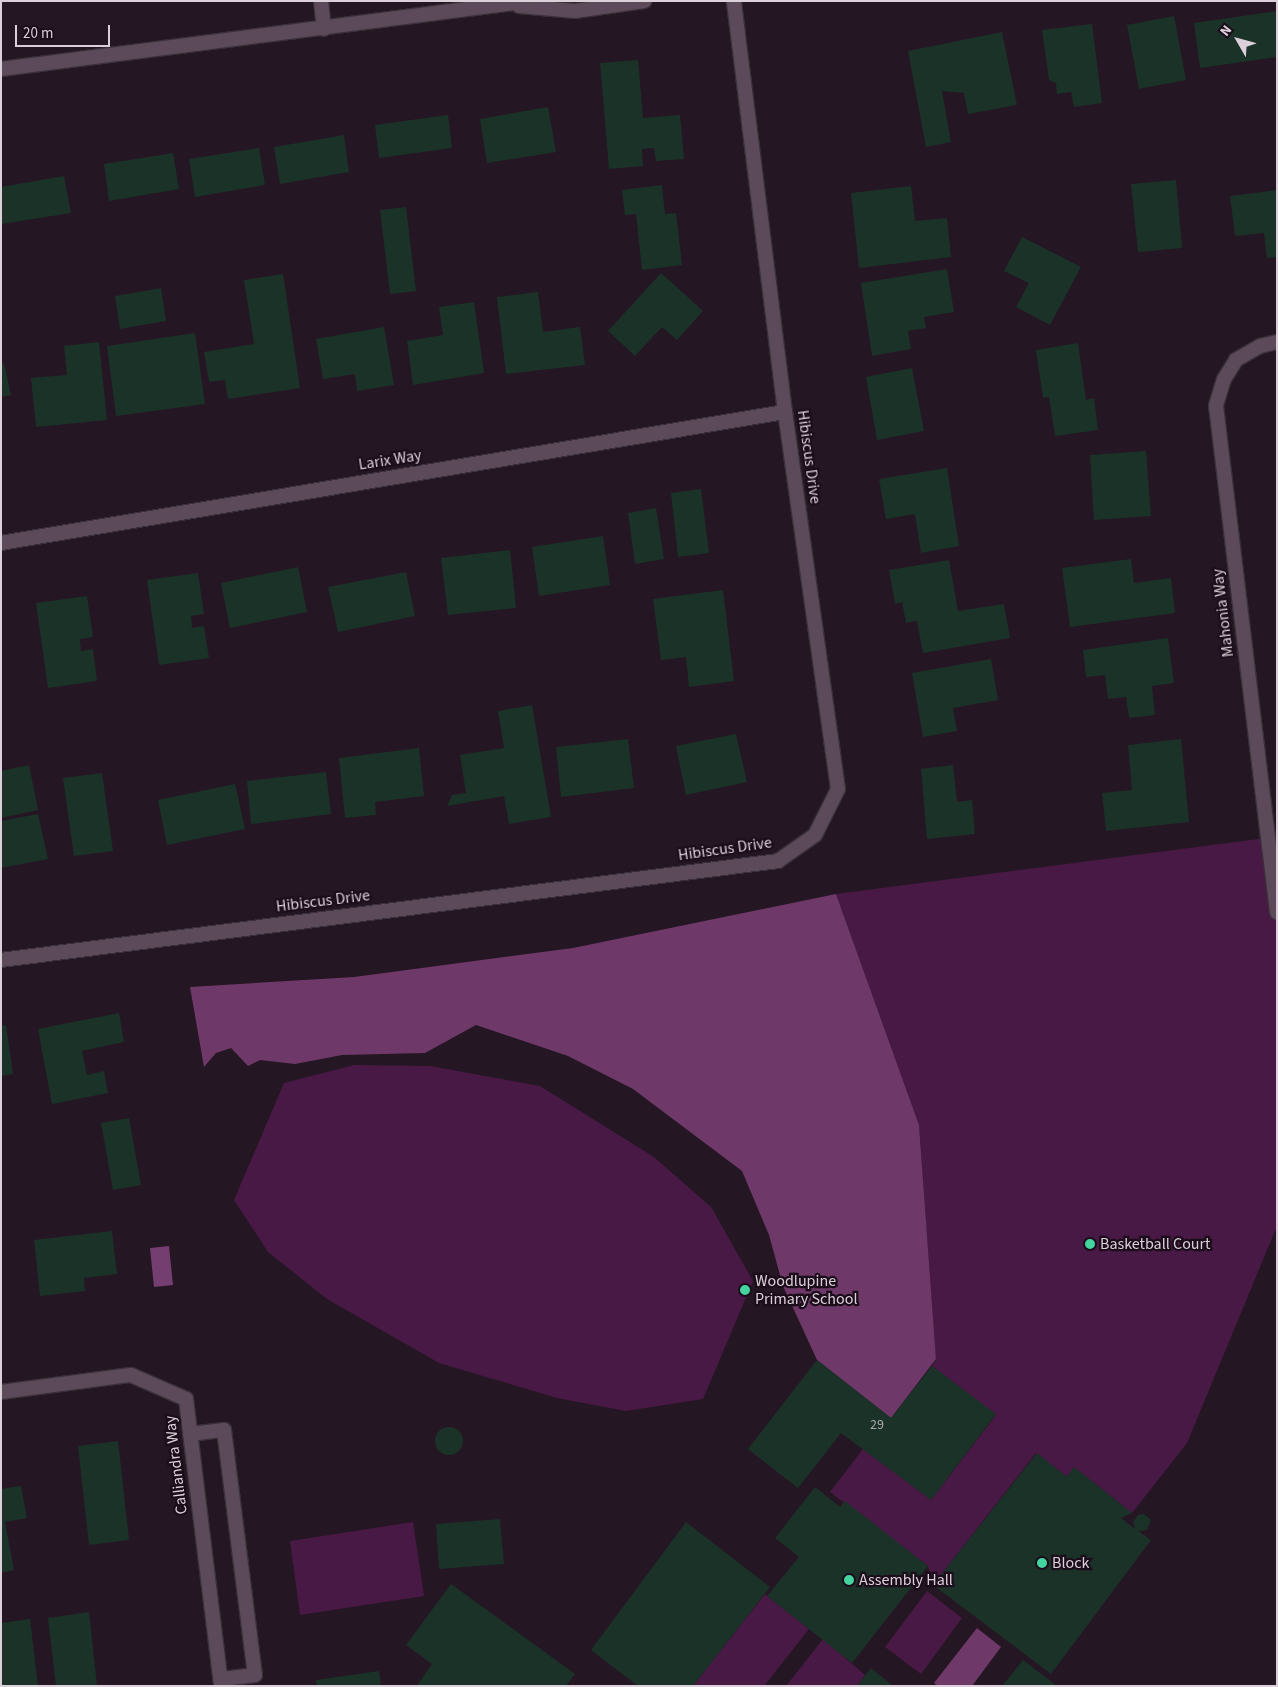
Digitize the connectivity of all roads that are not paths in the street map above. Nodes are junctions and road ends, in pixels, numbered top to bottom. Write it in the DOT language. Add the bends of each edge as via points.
graph roads {
  1 [pos="321,1"];
  2 [pos="644,1"];
  3 [pos="734,1"];
  4 [pos="523,3"];
  5 [pos="324,29"];
  6 [pos="1,69"];
  7 [pos="1277,342"];
  8 [pos="784,412"];
  9 [pos="1,543"];
  10 [pos="1277,912"];
  11 [pos="1,960"];
  12 [pos="1,1392"];
  13 [pos="190,1434"];
  14 [pos="220,1682"];
  1 -- 5 [label="street"];
  2 -- 4 [label="street" via="575,11"];
  3 -- 8 [label="street, Hibiscus Drive"];
  4 -- 5 [label="street"];
  5 -- 6 [label="street"];
  7 -- 10 [label="street, Mahonia Way" via="1260,346 1236,360 1224,379 1216,406"];
  8 -- 9 [label="street, Larix Way"];
  8 -- 11 [label="street, Hibiscus Drive" via="838,789 815,835 778,861"];
  12 -- 13 [label="street, Calliandra Way" via="131,1375 186,1399"];
  13 -- 14 [label="street, Calliandra Way"];
  13 -- 14 [label="street" via="224,1430 254,1665 255,1675"];
}
